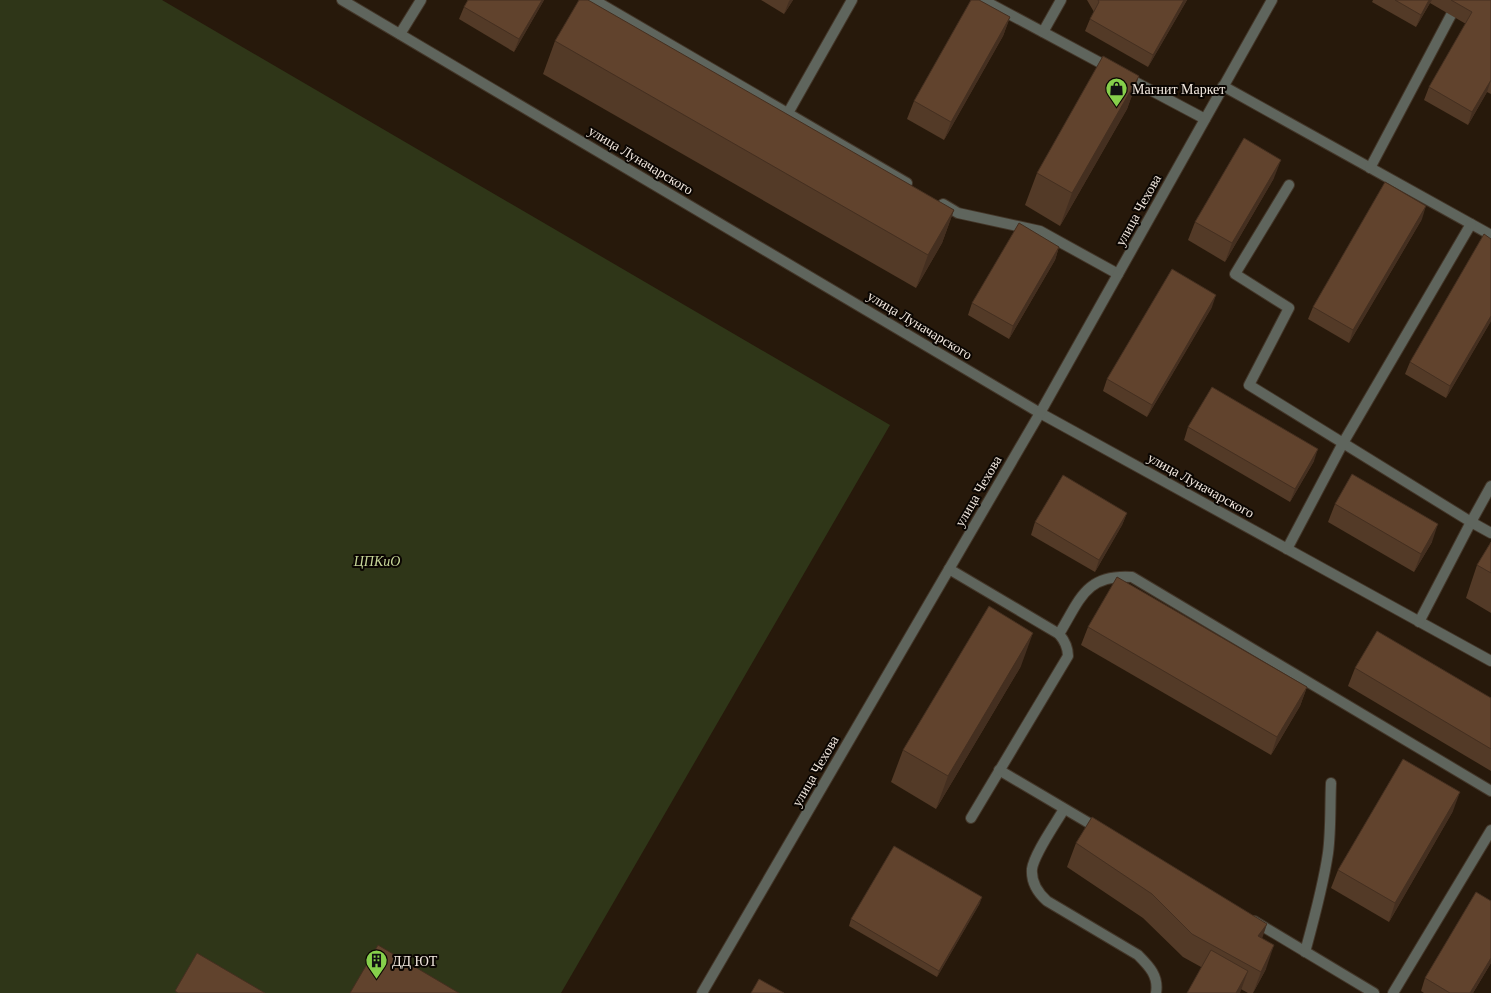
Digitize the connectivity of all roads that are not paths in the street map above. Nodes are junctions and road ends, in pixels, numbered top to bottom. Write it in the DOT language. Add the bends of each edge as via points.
graph roads {
  1 [pos="342,0"];
  2 [pos="421,0"];
  3 [pos="594,0"];
  4 [pos="852,0"];
  5 [pos="984,0"];
  6 [pos="1061,0"];
  7 [pos="1272,0"];
  8 [pos="1451,15"];
  9 [pos="1043,32"];
  10 [pos="400,34"];
  11 [pos="1223,86"];
  12 [pos="788,113"];
  13 [pos="1205,120"];
  14 [pos="1370,168"];
  15 [pos="1289,185"];
  16 [pos="917,189"];
  17 [pos="937,201"];
  18 [pos="1471,224"];
  19 [pos="1491,235"];
  20 [pos="1118,274"];
  21 [pos="1040,413"];
  22 [pos="1343,443"];
  23 [pos="1491,486"];
  24 [pos="1471,522"];
  25 [pos="1491,533"];
  26 [pos="1287,549"];
  27 [pos="949,569"];
  28 [pos="1419,622"];
  29 [pos="1059,634"];
  30 [pos="1491,661"];
  31 [pos="999,770"];
  32 [pos="1331,783"];
  33 [pos="1491,791"];
  34 [pos="1064,809"];
  35 [pos="971,818"];
  36 [pos="1491,830"];
  37 [pos="1106,833"];
  38 [pos="1243,915"];
  39 [pos="1305,952"];
  40 [pos="702,993"];
  41 [pos="1156,993"];
  42 [pos="1374,993"];
  43 [pos="1393,993"];
  1 -- 10 [label="street, улица Луначарского"];
  2 -- 10 [label="street"];
  3 -- 12 [label="street"];
  4 -- 12 [label="street"];
  5 -- 9 [label="street"];
  6 -- 9 [label="street"];
  7 -- 11 [label="street, улица Чехова"];
  8 -- 14 [label="street"];
  9 -- 13 [label="street"];
  10 -- 21 [label="street, улица Луначарского"];
  11 -- 13 [label="street, улица Чехова"];
  11 -- 14 [label="street"];
  12 -- 16 [label="street"];
  13 -- 20 [label="street, улица Чехова"];
  14 -- 18 [label="street"];
  15 -- 22 [label="street" via="1235,274 1289,308 1249,385"];
  17 -- 20 [label="street" via="958,213 1040,231"];
  18 -- 19 [label="street"];
  18 -- 22 [label="street"];
  20 -- 21 [label="street, улица Чехова"];
  21 -- 26 [label="street, улица Луначарского"];
  21 -- 27 [label="street, улица Чехова"];
  22 -- 24 [label="street"];
  22 -- 26 [label="street"];
  23 -- 24 [label="street"];
  24 -- 25 [label="street"];
  24 -- 28 [label="street"];
  26 -- 28 [label="street, улица Луначарского"];
  27 -- 29 [label="street"];
  27 -- 40 [label="street, улица Чехова"];
  28 -- 30 [label="street, улица Луначарского"];
  29 -- 31 [label="street" via="1065,641 1068,656"];
  29 -- 33 [label="street" via="1086,590 1106,579 1132,577"];
  31 -- 34 [label="street"];
  31 -- 35 [label="street"];
  32 -- 39 [label="street" via="1330,830 1325,873"];
  34 -- 37 [label="street"];
  34 -- 41 [label="street" via="1032,868 1033,883 1039,894 1047,901 1138,956 1155,976"];
  36 -- 43 [label="street"];
  38 -- 39 [label="street"];
  39 -- 42 [label="street"];
}
